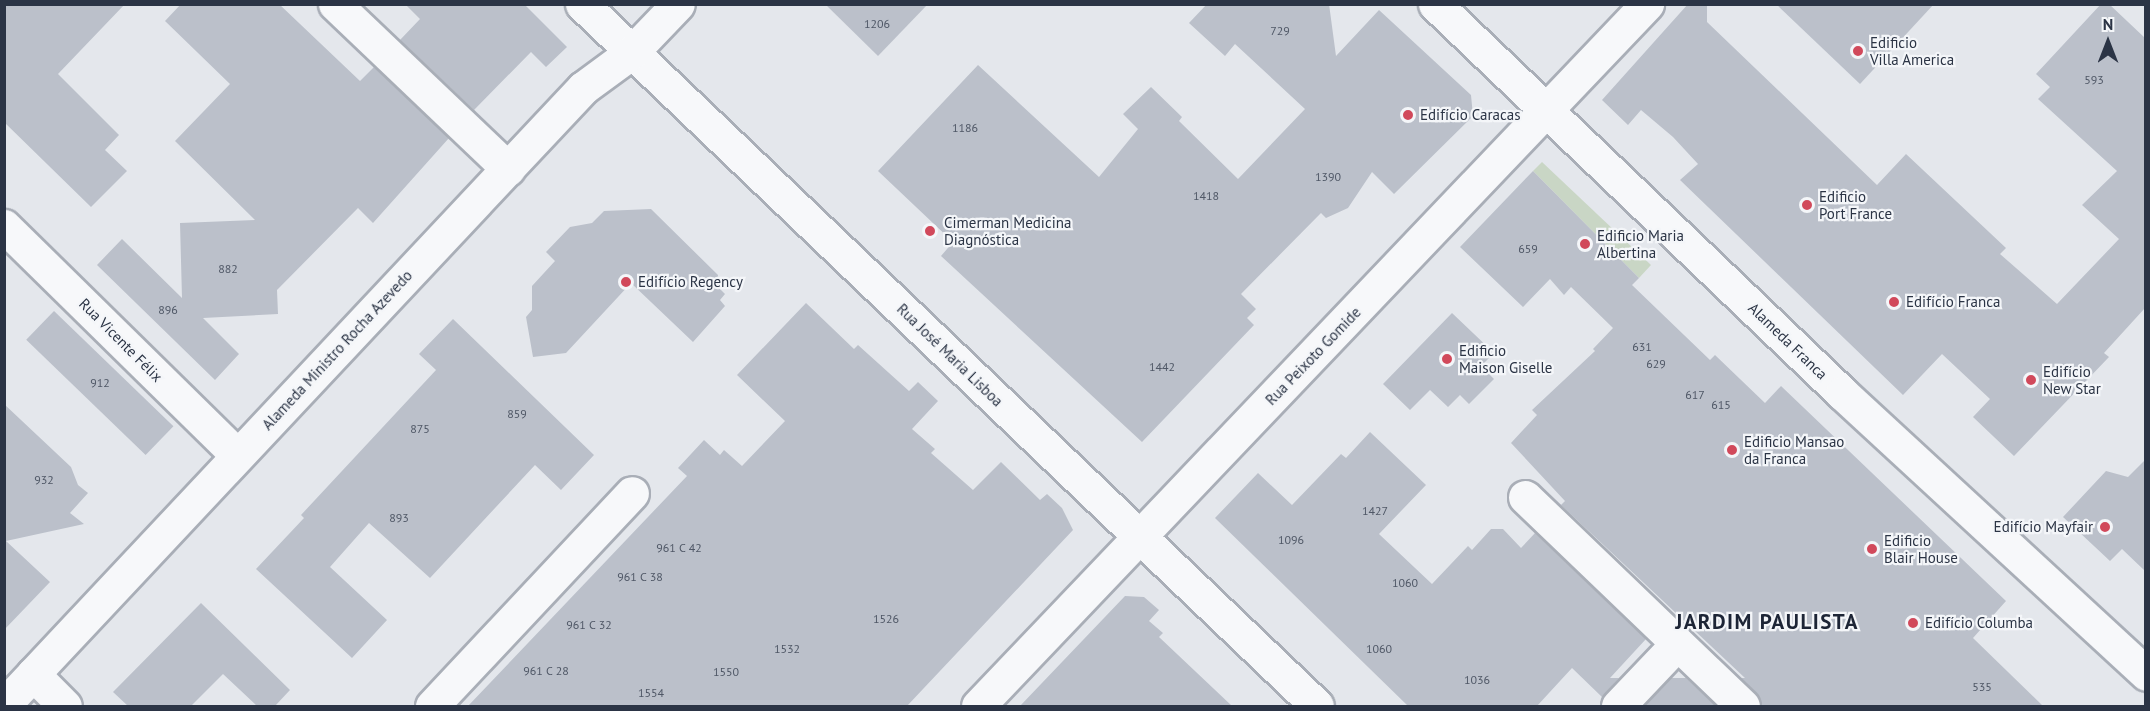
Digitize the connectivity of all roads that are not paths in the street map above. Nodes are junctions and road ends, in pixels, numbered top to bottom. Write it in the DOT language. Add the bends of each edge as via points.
graph roads {
  1 [pos="336,4"];
  2 [pos="582,4"];
  3 [pos="678,4"];
  4 [pos="1435,4"];
  5 [pos="1647,4"];
  6 [pos="632,52"];
  7 [pos="1546,111"];
  8 [pos="508,169"];
  9 [pos="4,226"];
  10 [pos="237,455"];
  11 [pos="632,494"];
  12 [pos="1525,497"];
  13 [pos="1140,537"];
  14 [pos="1677,644"];
  15 [pos="33,674"];
  16 [pos="2145,674"];
  17 [pos="4,705"];
  18 [pos="65,706"];
  19 [pos="432,706"];
  20 [pos="978,706"];
  21 [pos="1317,706"];
  22 [pos="1618,706"];
  23 [pos="1743,706"];
  1 -- 8 [label="street"];
  2 -- 6 [label="street, Rua José Maria Lisboa"];
  3 -- 6 [label="street, Alameda Ministro Rocha Azevedo"];
  4 -- 7 [label="street, Alameda Franca"];
  5 -- 7 [label="street, Rua Peixoto Gomide"];
  6 -- 8 [label="street, Alameda Ministro Rocha Azevedo" via="582,88"];
  6 -- 13 [label="street, Rua José Maria Lisboa"];
  7 -- 13 [label="street, Rua Peixoto Gomide"];
  7 -- 16 [label="street, Alameda Franca"];
  8 -- 10 [label="street, Alameda Ministro Rocha Azevedo"];
  9 -- 10 [label="street, Rua Vicente Félix"];
  10 -- 15 [label="street, Alameda Ministro Rocha Azevedo"];
  11 -- 19 [label="street"];
  12 -- 14 [label="street"];
  13 -- 20 [label="street, Rua Peixoto Gomide"];
  13 -- 21 [label="street, Rua José Maria Lisboa"];
  14 -- 22 [label="street"];
  14 -- 23 [label="street"];
  15 -- 17 [label="street, Alameda Ministro Rocha Azevedo"];
  15 -- 18 [label="street"];
}
